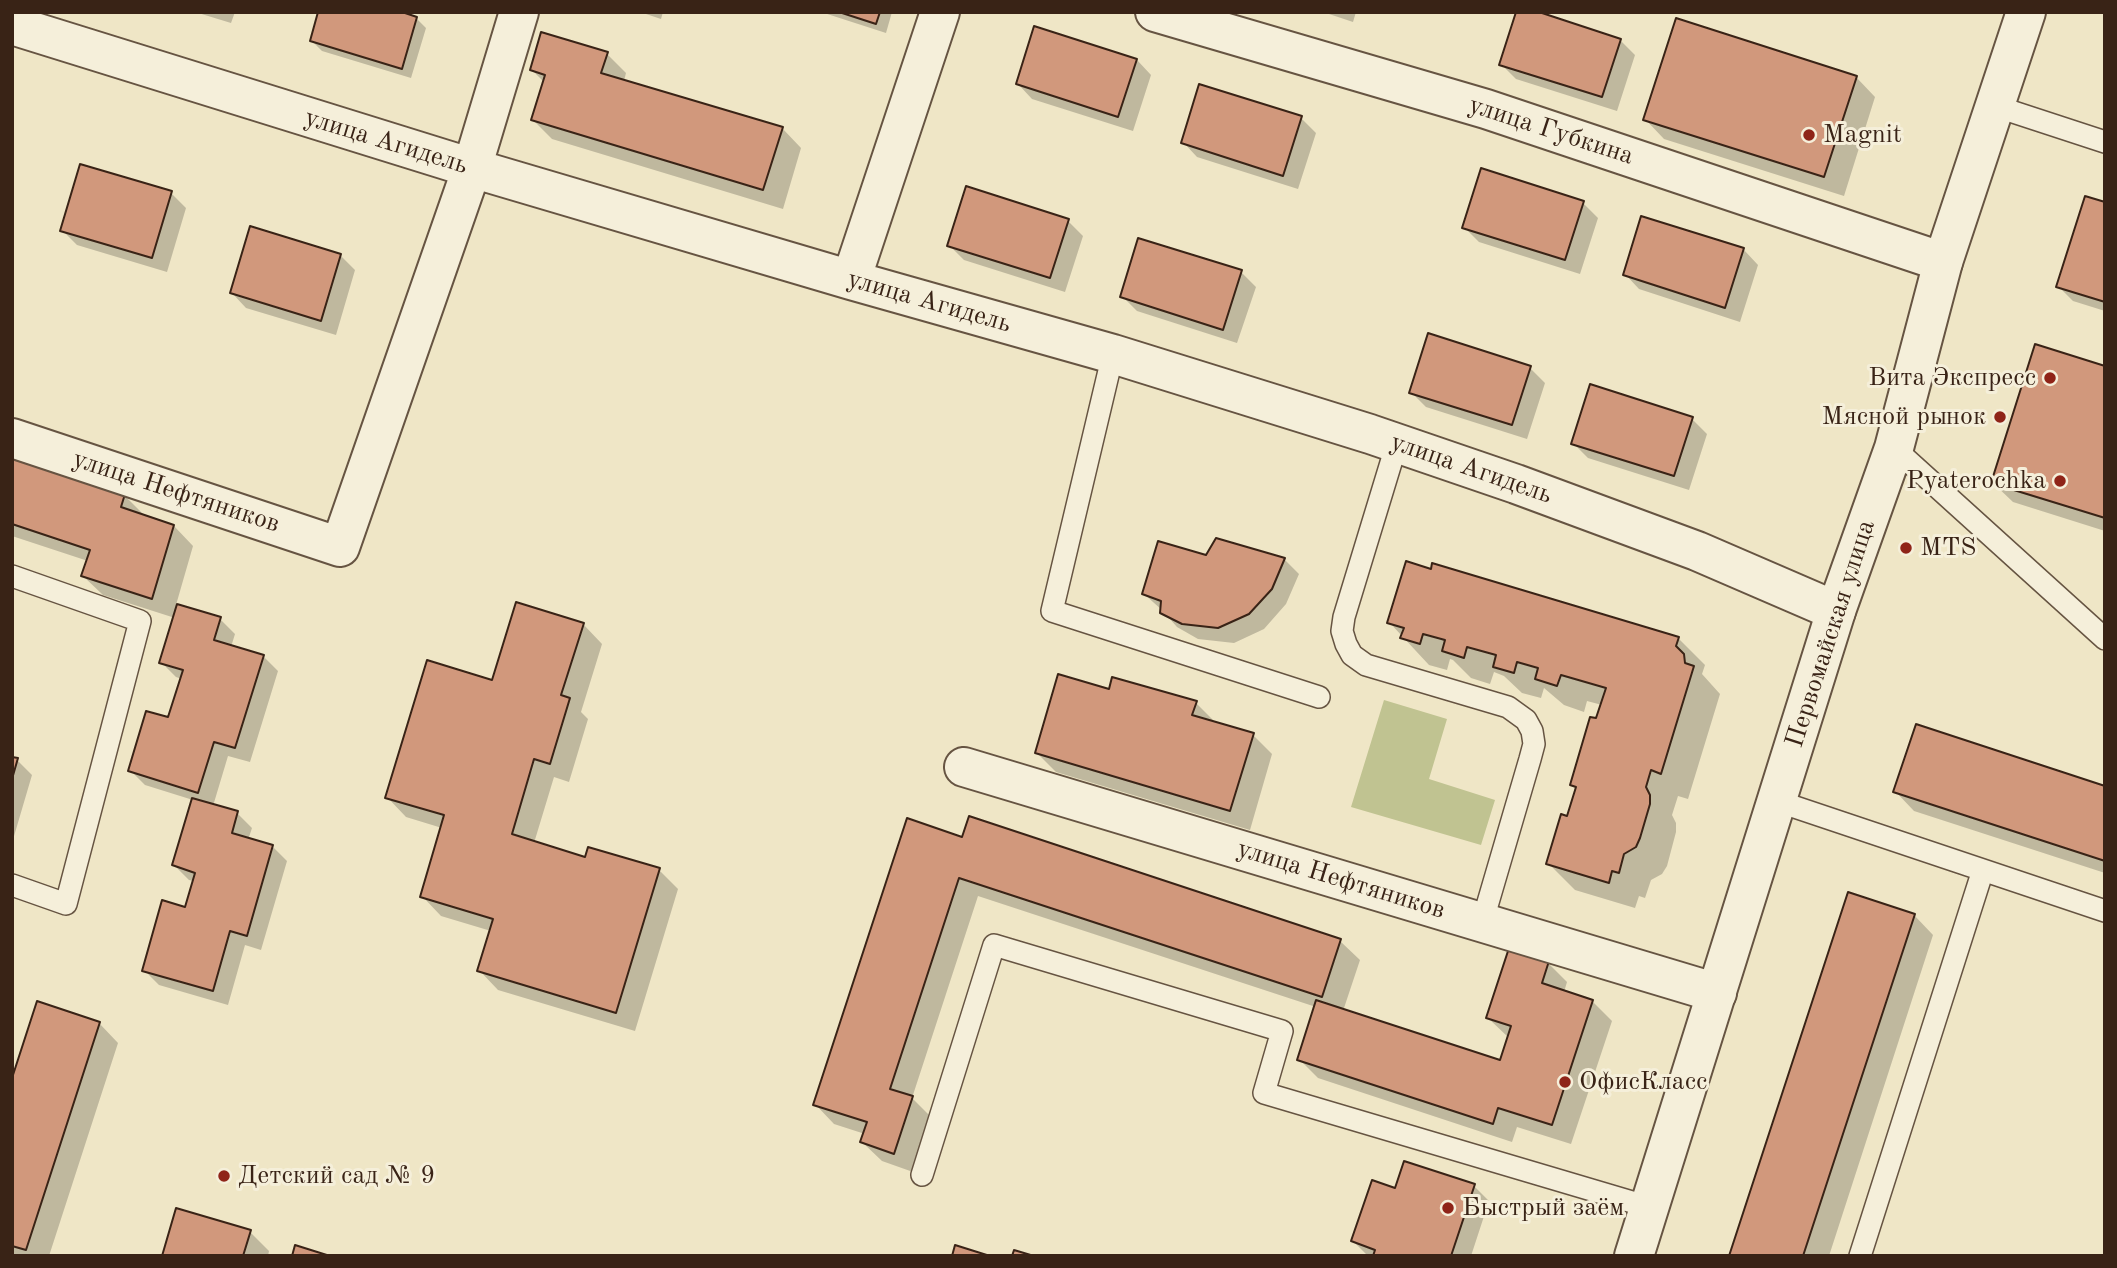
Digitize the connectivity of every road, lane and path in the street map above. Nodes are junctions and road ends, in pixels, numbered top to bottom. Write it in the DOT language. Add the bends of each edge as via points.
graph roads {
  1 [pos="519,12"];
  2 [pos="940,12"];
  3 [pos="1155,12"];
  4 [pos="2026,12"];
  5 [pos="12,25"];
  6 [pos="1995,106"];
  7 [pos="2105,142"];
  8 [pos="472,169"];
  9 [pos="1943,262"];
  10 [pos="851,280"];
  11 [pos="1113,354"];
  12 [pos="12,438"];
  13 [pos="1396,443"];
  14 [pos="1894,449"];
  15 [pos="12,576"];
  16 [pos="1836,611"];
  17 [pos="2105,639"];
  18 [pos="1319,697"];
  19 [pos="964,767"];
  20 [pos="1777,801"];
  21 [pos="1983,870"];
  22 [pos="12,886"];
  23 [pos="2105,911"];
  24 [pos="1482,922"];
  25 [pos="1717,993"];
  26 [pos="922,1175"];
  27 [pos="1649,1207"];
  28 [pos="1634,1256"];
  29 [pos="1860,1256"];
  1 -- 8 [label="street"];
  2 -- 10 [label="street"];
  3 -- 9 [label="street, улица Губкина" via="1486,109"];
  4 -- 6 [label="street, Первомайская улица"];
  5 -- 8 [label="street, улица Агидель"];
  6 -- 7 [label="lane"];
  6 -- 9 [label="street, Первомайская улица"];
  8 -- 10 [label="street, улица Агидель"];
  8 -- 12 [label="street, улица Нефтяников" via="340,547"];
  9 -- 14 [label="street, Первомайская улица"];
  10 -- 11 [label="street, улица Агидель"];
  11 -- 13 [label="street, улица Агидель"];
  11 -- 18 [label="lane" via="1052,611"];
  13 -- 16 [label="street, улица Агидель" via="1684,547"];
  13 -- 24 [label="lane" via="1342,631 1352,655 1366,665 1508,707 1526,720 1532,731 1534,744"];
  14 -- 16 [label="street, Первомайская улица"];
  14 -- 17 [label="lane"];
  15 -- 22 [label="lane" via="140,621 66,904"];
  16 -- 20 [label="street, Первомайская улица"];
  19 -- 24 [label="street, улица Нефтяников"];
  20 -- 21 [label="lane"];
  20 -- 25 [label="street, Первомайская улица"];
  21 -- 23 [label="lane"];
  21 -- 29 [label="lane"];
  24 -- 25 [label="street, улица Нефтяников"];
  25 -- 27 [label="street, Первомайская улица"];
  26 -- 27 [label="lane" via="994,946 1282,1031 1264,1093"];
  27 -- 28 [label="street, Первомайская улица"];
}
